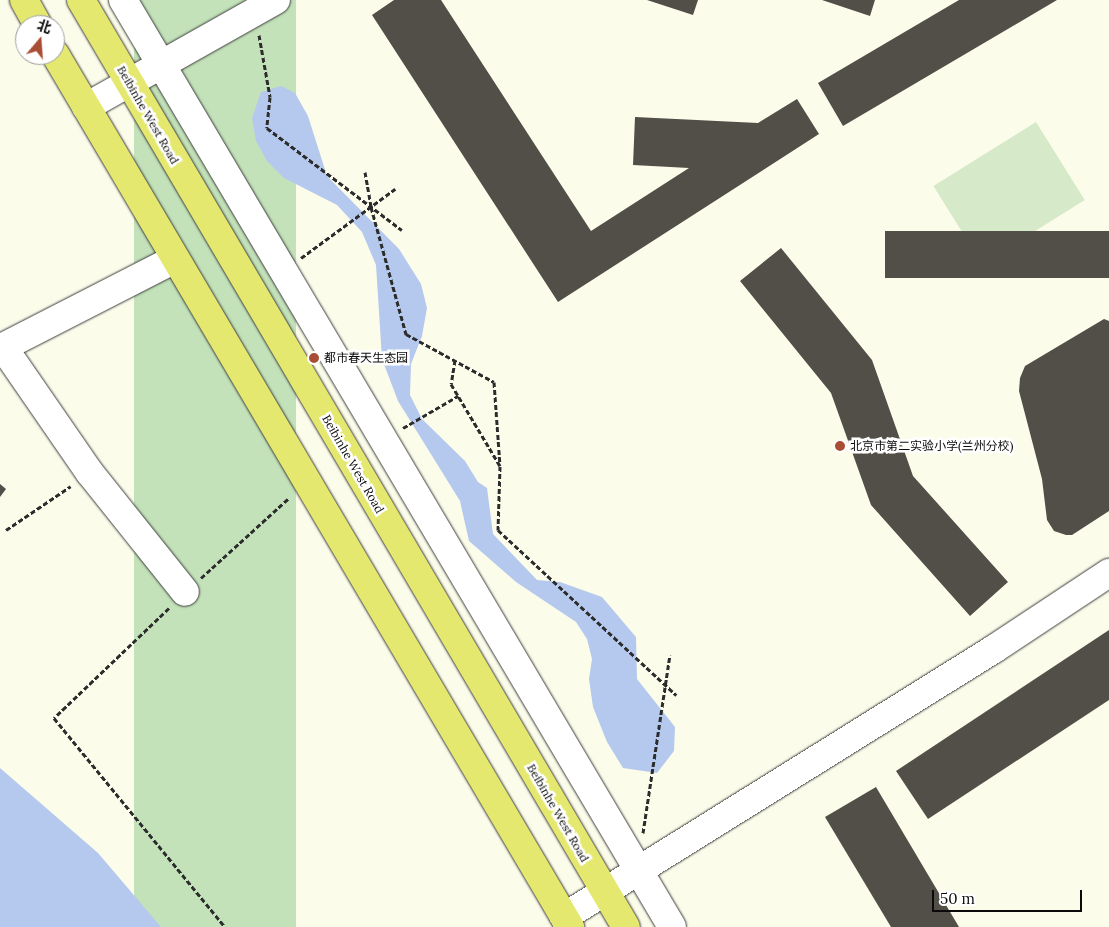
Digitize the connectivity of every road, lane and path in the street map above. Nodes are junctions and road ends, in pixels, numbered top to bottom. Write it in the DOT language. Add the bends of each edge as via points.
graph roads {
  1 [pos="24,0"];
  2 [pos="81,0"];
  3 [pos="123,0"];
  4 [pos="266,6"];
  5 [pos="32,15"];
  6 [pos="160,64"];
  7 [pos="61,65"];
  8 [pos="129,83"];
  9 [pos="86,107"];
  10 [pos="365,172"];
  11 [pos="395,189"];
  12 [pos="371,206"];
  13 [pos="402,230"];
  14 [pos="175,259"];
  15 [pos="283,271"];
  16 [pos="2,348"];
  17 [pos="455,360"];
  18 [pos="458,396"];
  19 [pos="383,440"];
  20 [pos="500,466"];
  21 [pos="90,473"];
  22 [pos="307,482"];
  23 [pos="6,530"];
  24 [pos="1109,574"];
  25 [pos="185,592"];
  26 [pos="670,656"];
  27 [pos="666,686"];
  28 [pos="676,695"];
  29 [pos="638,869"];
  30 [pos="604,890"];
  31 [pos="567,922"];
  32 [pos="225,927"];
  33 [pos="626,927"];
  34 [pos="672,927"];
  1 -- 5 [label="main road"];
  2 -- 8 [label="main road, Beibinhe West Road"];
  3 -- 6 [label="street"];
  4 -- 6 [label="street"];
  4 -- 12 [label="path" via="266,77 270,97 267,128"];
  6 -- 8 [label="street"];
  6 -- 15 [label="street"];
  7 -- 9 [label="main road"];
  8 -- 9 [label="street"];
  8 -- 30 [label="main road, Beibinhe West Road"];
  9 -- 14 [label="main road"];
  10 -- 12 [label="path"];
  11 -- 12 [label="path"];
  12 -- 13 [label="path"];
  12 -- 15 [label="path"];
  12 -- 17 [label="path" via="406,334"];
  14 -- 16 [label="street"];
  14 -- 22 [label="main road"];
  15 -- 19 [label="street"];
  16 -- 21 [label="street"];
  17 -- 18 [label="path" via="451,384"];
  17 -- 20 [label="path" via="494,382"];
  18 -- 19 [label="path"];
  18 -- 20 [label="path"];
  19 -- 29 [label="street"];
  20 -- 27 [label="path" via="498,530"];
  21 -- 23 [label="path"];
  21 -- 25 [label="street"];
  22 -- 25 [label="path"];
  22 -- 31 [label="main road"];
  24 -- 29 [label="street" via="994,649"];
  25 -- 32 [label="path" via="54,718"];
  26 -- 27 [label="path"];
  27 -- 28 [label="path"];
  27 -- 29 [label="path"];
  29 -- 30 [label="street"];
  29 -- 34 [label="street"];
  30 -- 31 [label="street"];
  30 -- 33 [label="main road, Beibinhe West Road"];
}
